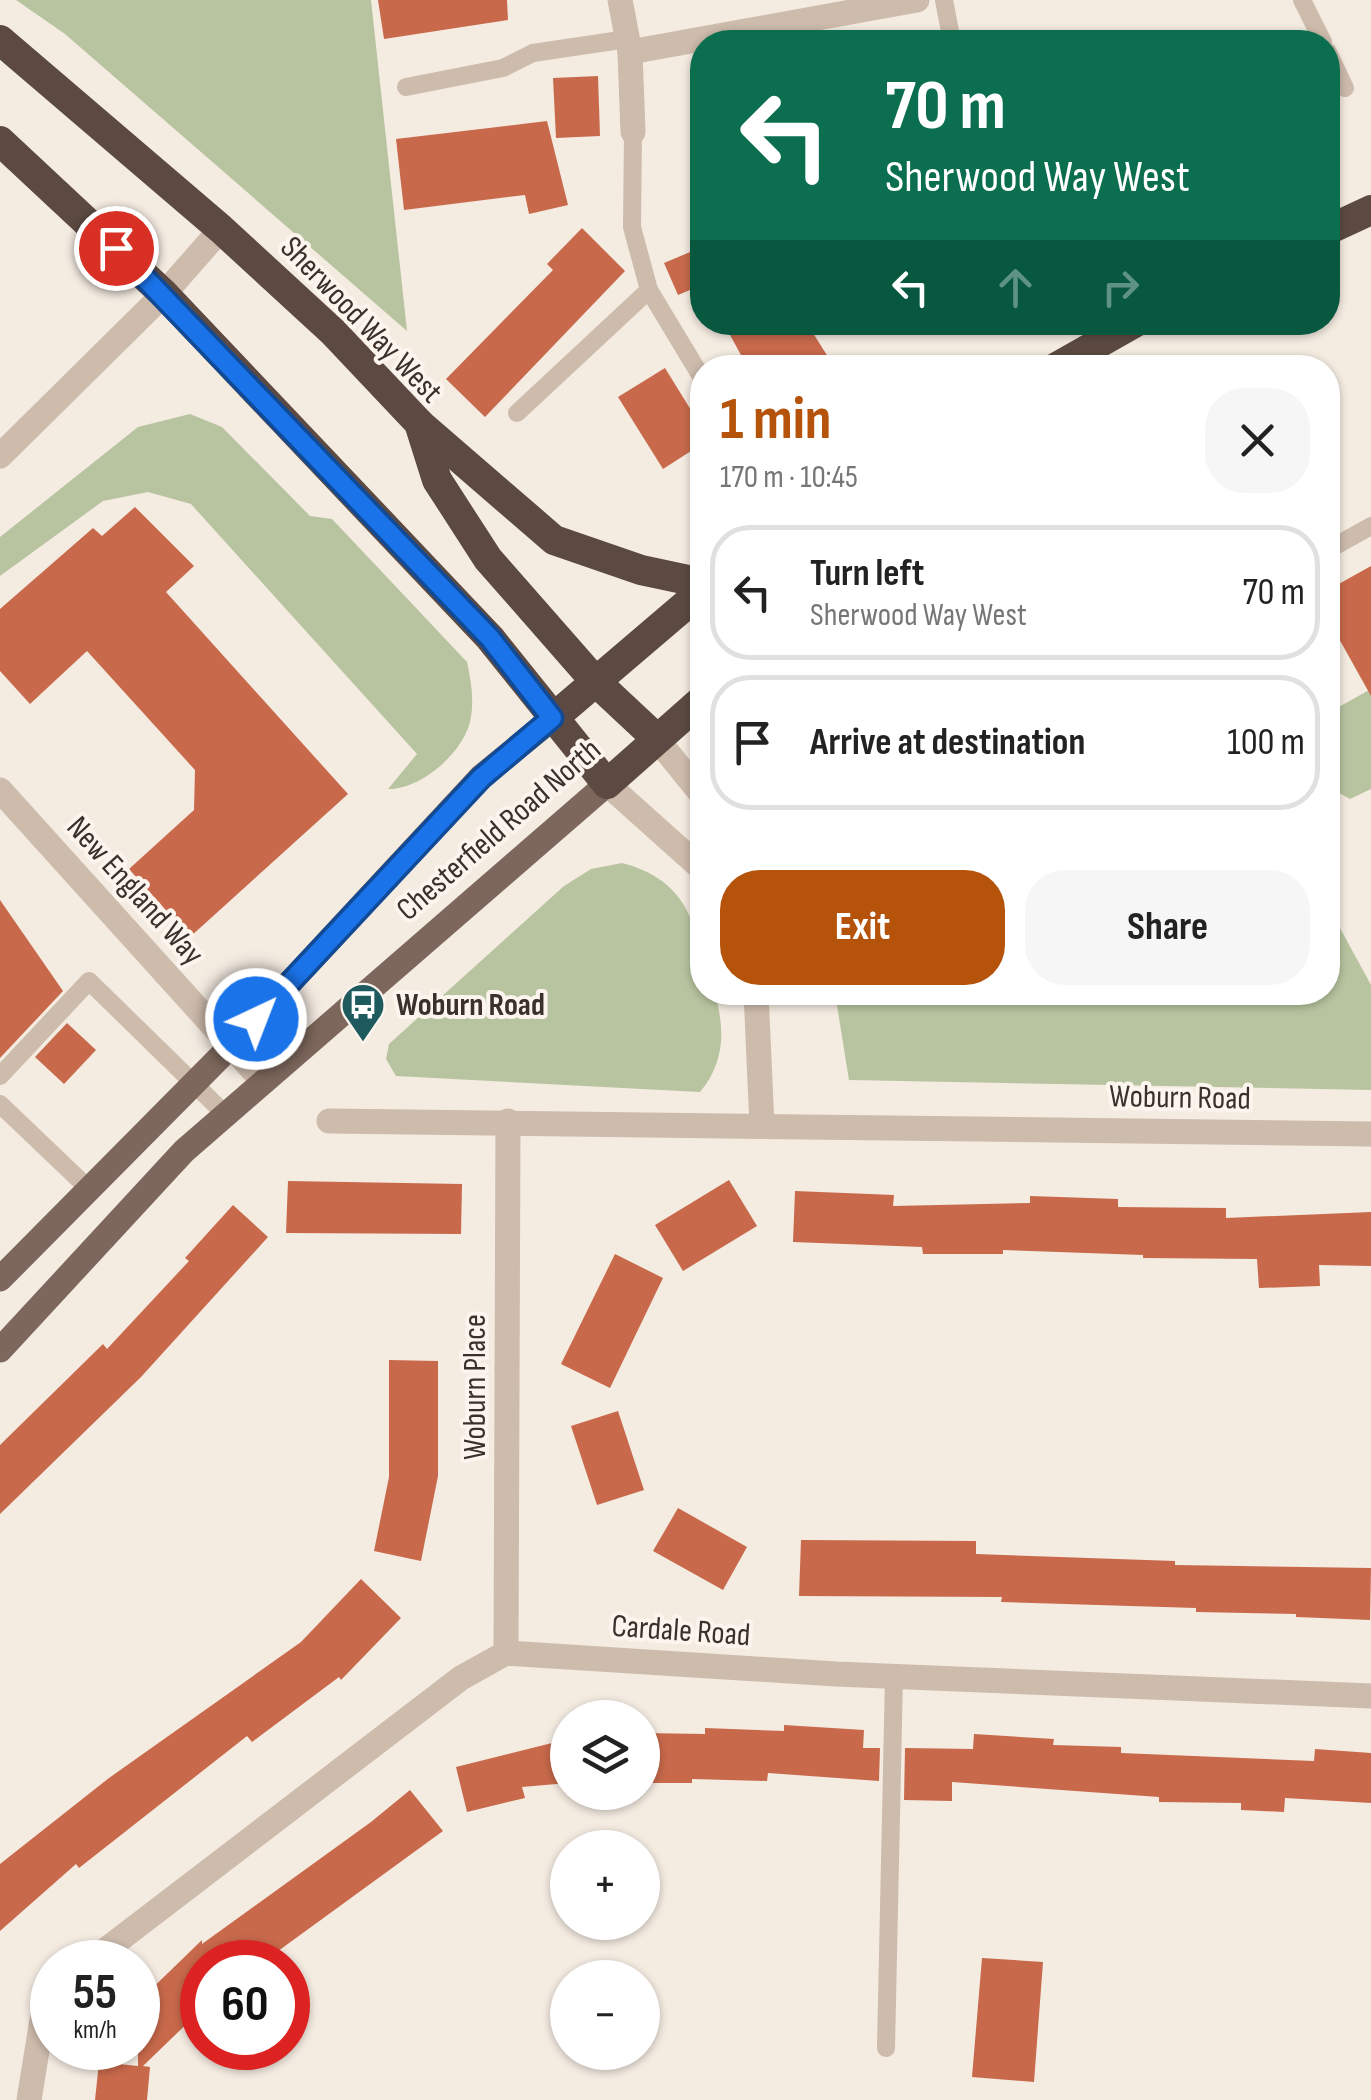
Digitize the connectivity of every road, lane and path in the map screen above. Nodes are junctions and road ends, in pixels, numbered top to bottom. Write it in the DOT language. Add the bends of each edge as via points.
graph roads {
  1 [pos="620,0"];
  2 [pos="917,0"];
  3 [pos="944,0"];
  4 [pos="1302,0"];
  5 [pos="724,30"];
  6 [pos="950,30"];
  7 [pos="1316,30"];
  8 [pos="690,35"];
  9 [pos="0,40"];
  10 [pos="628,45"];
  11 [pos="1340,77"];
  12 [pos="406,87"];
  13 [pos="1345,88"];
  14 [pos="632,132"];
  15 [pos="0,141"];
  16 [pos="1371,210"];
  17 [pos="1340,224"];
  18 [pos="221,229"];
  19 [pos="649,290"];
  20 [pos="164,294"];
  21 [pos="1113,335"];
  22 [pos="1078,355"];
  23 [pos="690,358"];
  24 [pos="517,413"];
  25 [pos="419,424"];
  26 [pos="0,456"];
  27 [pos="1371,526"];
  28 [pos="1340,543"];
  29 [pos="690,580"];
  30 [pos="690,602"];
  31 [pos="595,681"];
  32 [pos="690,710"];
  33 [pos="552,718"];
  34 [pos="656,738"];
  35 [pos="690,780"];
  36 [pos="607,784"];
  37 [pos="0,790"];
  38 [pos="690,858"];
  39 [pos="757,1005"];
  40 [pos="232,1046"];
  41 [pos="0,1076"];
  42 [pos="262,1080"];
  43 [pos="194,1083"];
  44 [pos="0,1104"];
  45 [pos="225,1114"];
  46 [pos="329,1121"];
  47 [pos="508,1122"];
  48 [pos="762,1126"];
  49 [pos="1371,1134"];
  50 [pos="89,1190"];
  51 [pos="0,1279"];
  52 [pos="0,1350"];
  53 [pos="506,1653"];
  54 [pos="894,1676"];
  55 [pos="1371,1696"];
  56 [pos="119,1940"];
  57 [pos="886,2048"];
  58 [pos="33,2070"];
  59 [pos="29,2100"];
  1 -- 10 [label="street"];
  2 -- 5 [label="street"];
  3 -- 6 [label="lane"];
  4 -- 7 [label="lane"];
  8 -- 10 [label="street"];
  9 -- 18 [label="highway, Sherwood Way West"];
  10 -- 12 [label="lane" via="533,53 503,68"];
  10 -- 14 [label="street"];
  11 -- 13 [label="lane"];
  14 -- 19 [label="lane" via="632,227"];
  15 -- 20 [label="highway"];
  16 -- 17 [label="highway"];
  18 -- 20 [label="street"];
  18 -- 25 [label="highway, Sherwood Way West" via="333,332"];
  19 -- 23 [label="lane"];
  19 -- 24 [label="lane"];
  20 -- 26 [label="street"];
  20 -- 33 [label="highway" via="490,638"];
  21 -- 22 [label="highway"];
  25 -- 29 [label="highway" via="554,540"];
  25 -- 31 [label="highway, Sherwood Way West" via="436,480 488,558"];
  27 -- 28 [label="lane"];
  30 -- 31 [label="highway, Chesterfield Road North"];
  31 -- 33 [label="highway, Chesterfield Road North"];
  31 -- 34 [label="highway, Sherwood Way West"];
  32 -- 34 [label="highway, Chesterfield Road North"];
  33 -- 36 [label="highway"];
  33 -- 40 [label="main road, Chesterfield Road North" via="481,778"];
  34 -- 35 [label="street"];
  34 -- 36 [label="highway, Chesterfield Road North"];
  36 -- 38 [label="street"];
  36 -- 42 [label="main road, Chesterfield Road North"];
  37 -- 40 [label="street, New England Way"];
  39 -- 48 [label="street"];
  40 -- 42 [label="street, New England Way"];
  40 -- 43 [label="main road, Chesterfield Road North"];
  41 -- 43 [label="lane" via="89,981"];
  42 -- 45 [label="main road, Chesterfield Road North"];
  43 -- 45 [label="lane"];
  43 -- 50 [label="main road, Chesterfield Road North"];
  44 -- 50 [label="lane"];
  45 -- 52 [label="main road, Chesterfield Road North"];
  46 -- 47 [label="street, Woburn Road"];
  47 -- 48 [label="street, Woburn Road"];
  47 -- 53 [label="street, Woburn Place"];
  48 -- 49 [label="street, Woburn Road"];
  50 -- 51 [label="main road, Chesterfield Road North"];
  53 -- 54 [label="street, Cardale Road"];
  53 -- 56 [label="street" via="461,1678"];
  54 -- 55 [label="street, Cardale Road"];
  54 -- 57 [label="lane"];
  58 -- 59 [label="street"];
}
